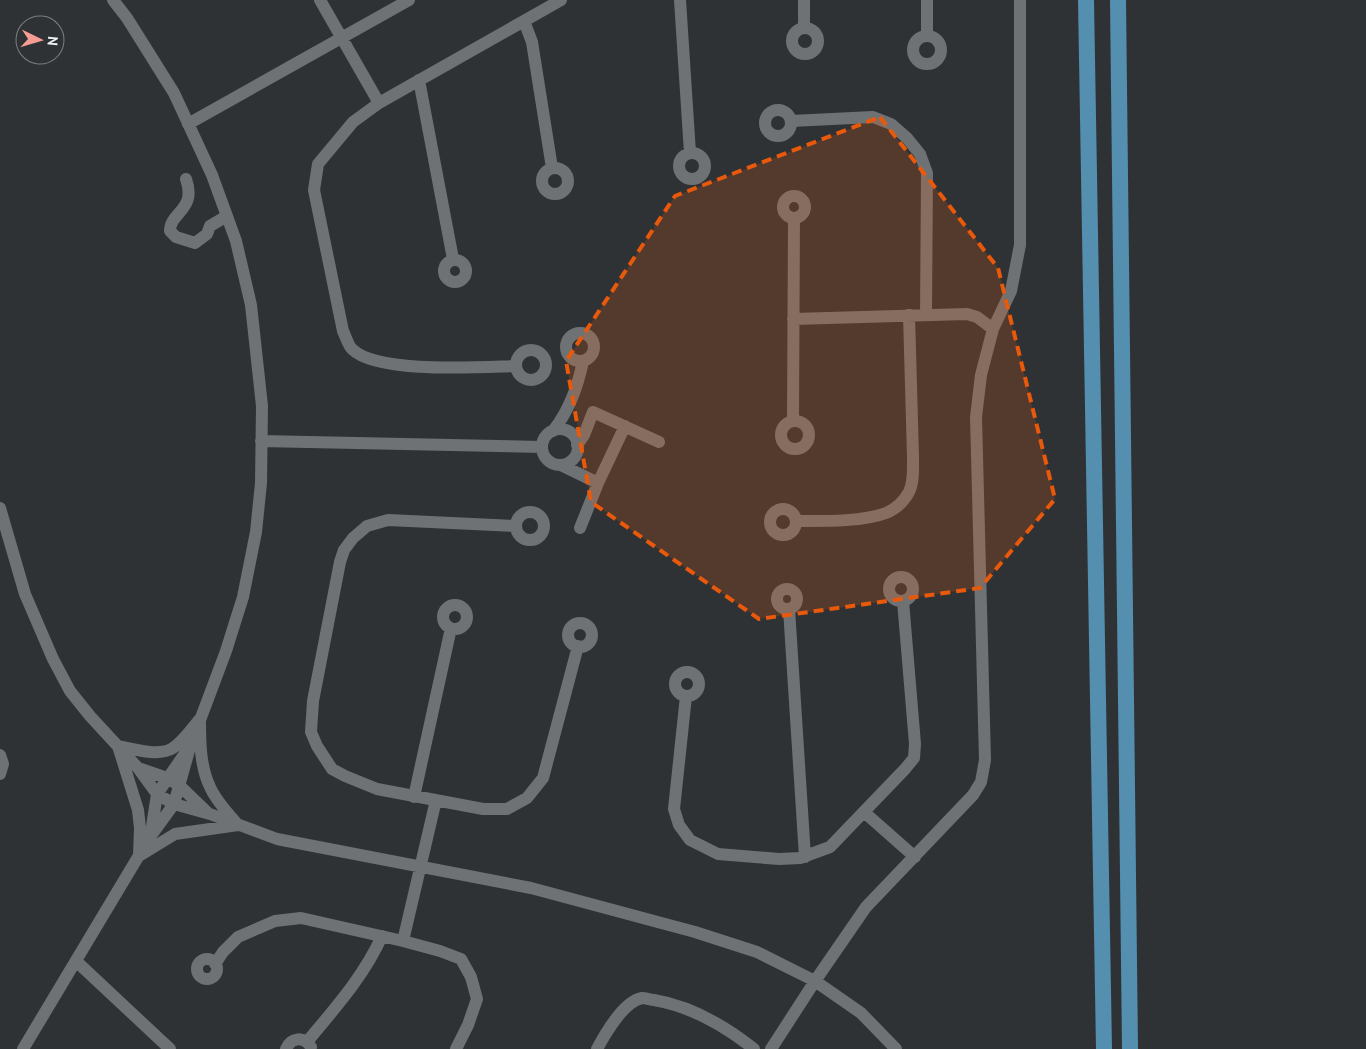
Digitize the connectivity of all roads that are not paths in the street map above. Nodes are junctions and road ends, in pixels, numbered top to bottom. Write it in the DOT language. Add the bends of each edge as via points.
graph roads {
  1 [pos="113,0"];
  2 [pos="320,0"];
  3 [pos="408,0"];
  4 [pos="561,0"];
  5 [pos="680,0"];
  6 [pos="804,0"];
  7 [pos="927,0"];
  8 [pos="1020,0"];
  9 [pos="1086,0"];
  10 [pos="1118,0"];
  11 [pos="524,21"];
  12 [pos="804,27"];
  13 [pos="927,36"];
  14 [pos="341,38"];
  15 [pos="419,80"];
  16 [pos="378,103"];
  17 [pos="791,121"];
  18 [pos="188,124"];
  19 [pos="690,153"];
  20 [pos="552,168"];
  21 [pos="186,179"];
  22 [pos="227,216"];
  23 [pos="794,218"];
  24 [pos="454,259"];
  25 [pos="909,315"];
  26 [pos="926,315"];
  27 [pos="793,319"];
  28 [pos="993,329"];
  29 [pos="584,361"];
  30 [pos="516,366"];
  31 [pos="793,422"];
  32 [pos="625,426"];
  33 [pos="568,432"];
  34 [pos="261,441"];
  35 [pos="659,442"];
  36 [pos="542,447"];
  37 [pos="569,466"];
  38 [pos="598,483"];
  39 [pos="0,508"];
  40 [pos="796,521"];
  41 [pos="515,526"];
  42 [pos="580,528"];
  43 [pos="1125,592"];
  44 [pos="1097,594"];
  45 [pos="903,601"];
  46 [pos="790,609"];
  47 [pos="450,628"];
  48 [pos="578,646"];
  49 [pos="686,696"];
  50 [pos="200,719"];
  51 [pos="118,746"];
  52 [pos="190,747"];
  53 [pos="0,755"];
  54 [pos="138,768"];
  55 [pos="0,774"];
  56 [pos="167,778"];
  57 [pos="180,786"];
  58 [pos="158,794"];
  59 [pos="414,797"];
  60 [pos="436,800"];
  61 [pos="174,804"];
  62 [pos="864,812"];
  63 [pos="210,814"];
  64 [pos="238,825"];
  65 [pos="150,838"];
  66 [pos="139,856"];
  67 [pos="805,857"];
  68 [pos="914,857"];
  69 [pos="420,867"];
  70 [pos="382,936"];
  71 [pos="403,941"];
  72 [pos="76,961"];
  73 [pos="215,964"];
  74 [pos="815,981"];
  75 [pos="310,1045"];
  76 [pos="23,1049"];
  77 [pos="170,1049"];
  78 [pos="286,1049"];
  79 [pos="456,1049"];
  80 [pos="597,1049"];
  81 [pos="754,1049"];
  82 [pos="770,1049"];
  83 [pos="896,1049"];
  84 [pos="1104,1049"];
  85 [pos="1130,1049"];
  1 -- 18 [label="street" via="174,93"];
  2 -- 14 [label="street"];
  3 -- 14 [label="street"];
  4 -- 11 [label="street"];
  5 -- 19 [label="street"];
  6 -- 12 [label="street"];
  7 -- 13 [label="street"];
  8 -- 28 [label="street" via="1020,245 1011,291"];
  9 -- 44 [label="main road"];
  10 -- 43 [label="main road"];
  11 -- 15 [label="street"];
  11 -- 20 [label="street" via="532,42"];
  14 -- 16 [label="street"];
  14 -- 18 [label="street"];
  15 -- 16 [label="street"];
  15 -- 24 [label="street"];
  16 -- 30 [label="street" via="353,122 318,164 314,190 344,332 351,348 369,360 386,363 432,367"];
  17 -- 26 [label="street" via="873,117 891,124 920,154 927,174"];
  18 -- 22 [label="street"];
  21 -- 22 [label="street" via="190,189 188,201 173,220 170,232 196,243 207,234 210,226"];
  22 -- 34 [label="street" via="252,305 262,406"];
  23 -- 27 [label="street"];
  25 -- 26 [label="street"];
  25 -- 27 [label="street"];
  25 -- 40 [label="street" via="913,457 910,490 901,504 886,513"];
  26 -- 28 [label="street" via="966,314 978,317"];
  27 -- 31 [label="street"];
  28 -- 68 [label="street" via="981,375 976,417 985,760 981,782 973,795"];
  29 -- 33 [label="street"];
  32 -- 33 [label="street" via="593,412"];
  32 -- 35 [label="street"];
  32 -- 38 [label="street"];
  33 -- 36 [label="street" via="546,436"];
  33 -- 37 [label="street" via="577,451"];
  34 -- 36 [label="street"];
  34 -- 50 [label="street" via="256,532 243,597"];
  36 -- 37 [label="street" via="550,462"];
  37 -- 38 [label="street"];
  38 -- 42 [label="street"];
  39 -- 51 [label="street" via="25,594 53,659 70,691"];
  41 -- 59 [label="street" via="388,520 366,526 344,550 313,701 311,732 332,769 377,789"];
  43 -- 44 [label="main road"];
  43 -- 85 [label="main road"];
  44 -- 84 [label="main road"];
  45 -- 62 [label="street" via="914,758"];
  46 -- 67 [label="street"];
  47 -- 59 [label="street"];
  48 -- 60 [label="street" via="543,778 527,798 507,809 483,809"];
  49 -- 67 [label="street" via="674,809 679,825 690,840 718,854 779,859"];
  50 -- 51 [label="street" via="173,749 163,752"];
  50 -- 52 [label="street"];
  50 -- 64 [label="street" via="203,765 210,788"];
  51 -- 54 [label="street"];
  51 -- 66 [label="street" via="138,810"];
  52 -- 56 [label="street"];
  52 -- 57 [label="street"];
  53 -- 55 [label="street" via="3,764"];
  54 -- 56 [label="street"];
  54 -- 58 [label="street"];
  56 -- 57 [label="street"];
  56 -- 58 [label="street"];
  57 -- 61 [label="street"];
  57 -- 63 [label="street"];
  58 -- 61 [label="street"];
  58 -- 65 [label="street"];
  59 -- 60 [label="street"];
  60 -- 69 [label="street"];
  61 -- 63 [label="street"];
  61 -- 65 [label="street"];
  62 -- 67 [label="street" via="830,847"];
  62 -- 68 [label="street"];
  63 -- 64 [label="street"];
  64 -- 66 [label="street" via="176,834"];
  64 -- 69 [label="street" via="277,839"];
  65 -- 66 [label="street"];
  66 -- 72 [label="street"];
  68 -- 74 [label="street" via="866,908"];
  69 -- 71 [label="street"];
  69 -- 74 [label="street" via="530,888 695,932 757,952"];
  70 -- 71 [label="street"];
  70 -- 73 [label="street" via="301,918 275,921 238,936"];
  70 -- 75 [label="street" via="372,959"];
  71 -- 79 [label="street" via="461,959 471,976 477,999"];
  72 -- 76 [label="street"];
  72 -- 77 [label="street"];
  74 -- 82 [label="street"];
  74 -- 83 [label="street" via="861,1013"];
  75 -- 78 [label="street" via="299,1039 287,1045"];
  80 -- 81 [label="street" via="623,1009 642,998 668,1002 704,1017"];
}
